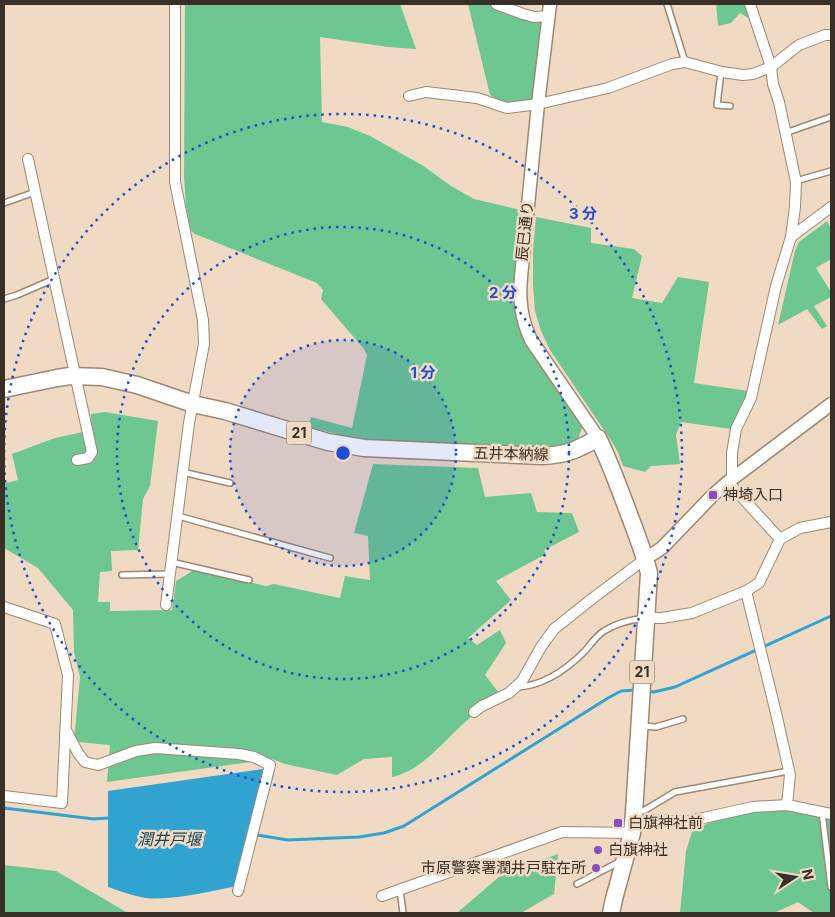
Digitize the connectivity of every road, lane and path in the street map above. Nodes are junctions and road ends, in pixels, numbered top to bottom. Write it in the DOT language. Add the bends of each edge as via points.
graph roads {
  1 [pos="175,4"];
  2 [pos="496,4"];
  3 [pos="667,4"];
  4 [pos="750,4"];
  5 [pos="550,10"];
  6 [pos="831,35"];
  7 [pos="685,62"];
  8 [pos="770,67"];
  9 [pos="722,72"];
  10 [pos="409,96"];
  11 [pos="538,104"];
  12 [pos="730,106"];
  13 [pos="831,117"];
  14 [pos="784,133"];
  15 [pos="28,159"];
  16 [pos="831,171"];
  17 [pos="796,182"];
  18 [pos="35,192"];
  19 [pos="4,203"];
  20 [pos="831,207"];
  21 [pos="791,237"];
  22 [pos="54,279"];
  23 [pos="4,298"];
  24 [pos="76,376"];
  25 [pos="4,389"];
  26 [pos="193,404"];
  27 [pos="831,404"];
  28 [pos="598,438"];
  29 [pos="77,460"];
  30 [pos="182,472"];
  31 [pos="730,480"];
  32 [pos="230,483"];
  33 [pos="178,516"];
  34 [pos="831,522"];
  35 [pos="780,539"];
  36 [pos="330,558"];
  37 [pos="645,559"];
  38 [pos="171,562"];
  39 [pos="122,574"];
  40 [pos="169,574"];
  41 [pos="249,580"];
  42 [pos="746,590"];
  43 [pos="166,605"];
  44 [pos="4,607"];
  45 [pos="646,618"];
  46 [pos="517,687"];
  47 [pos="474,712"];
  48 [pos="683,719"];
  49 [pos="639,726"];
  50 [pos="66,730"];
  51 [pos="789,771"];
  52 [pos="4,796"];
  53 [pos="788,805"];
  54 [pos="827,812"];
  55 [pos="633,824"];
  56 [pos="626,858"];
  57 [pos="577,884"];
  58 [pos="831,888"];
  59 [pos="400,890"];
  60 [pos="238,891"];
  61 [pos="382,896"];
  62 [pos="403,913"];
  63 [pos="611,913"];
  1 -- 26 [label="street" via="175,182 203,320 204,344"];
  2 -- 5 [label="street" via="534,17"];
  3 -- 7 [label="lane"];
  4 -- 8 [label="street"];
  5 -- 11 [label="street, 辰巳通り"];
  6 -- 8 [label="street" via="799,45"];
  7 -- 9 [label="street"];
  7 -- 11 [label="street" via="608,88"];
  8 -- 9 [label="street" via="748,75"];
  8 -- 14 [label="street"];
  9 -- 12 [label="lane" via="717,105"];
  10 -- 11 [label="street" via="426,92 477,98 507,108"];
  11 -- 28 [label="street, 辰巳通り" via="520,291 522,317 531,340"];
  13 -- 14 [label="lane"];
  14 -- 17 [label="street"];
  15 -- 18 [label="street"];
  16 -- 17 [label="lane"];
  17 -- 21 [label="street"];
  18 -- 19 [label="lane"];
  18 -- 22 [label="street"];
  20 -- 21 [label="street"];
  21 -- 31 [label="street" via="750,398 736,428"];
  22 -- 23 [label="lane"];
  22 -- 24 [label="street"];
  24 -- 25 [label="main road, 五井本納線 / 21"];
  24 -- 26 [label="main road, 五井本納線 / 21" via="120,381"];
  24 -- 29 [label="street" via="92,452 88,458"];
  26 -- 28 [label="main road, 五井本納線 / 21" via="328,442 364,448 554,456 578,450"];
  26 -- 30 [label="street"];
  27 -- 31 [label="street"];
  28 -- 37 [label="main road, 21"];
  30 -- 32 [label="lane"];
  30 -- 33 [label="street"];
  31 -- 35 [label="street"];
  31 -- 37 [label="street" via="662,548"];
  33 -- 36 [label="lane"];
  33 -- 38 [label="street"];
  34 -- 35 [label="street" via="800,528"];
  35 -- 42 [label="street" via="759,583"];
  37 -- 45 [label="main road, 21" via="649,573"];
  37 -- 46 [label="street" via="554,629"];
  38 -- 40 [label="street"];
  38 -- 41 [label="lane"];
  39 -- 40 [label="lane"];
  40 -- 43 [label="street"];
  42 -- 45 [label="street" via="692,613"];
  42 -- 51 [label="street"];
  44 -- 50 [label="street" via="55,624 68,675"];
  45 -- 46 [label="lane" via="614,626 596,637 568,666 550,678"];
  45 -- 49 [label="main road, 21"];
  46 -- 47 [label="street"];
  48 -- 49 [label="lane" via="656,727"];
  49 -- 55 [label="main road, 21"];
  50 -- 52 [label="street" via="62,803"];
  50 -- 60 [label="street" via="85,762 98,765 136,751 155,748 238,754 270,765"];
  51 -- 53 [label="street"];
  51 -- 55 [label="lane" via="675,792 645,810"];
  53 -- 54 [label="street"];
  53 -- 55 [label="street" via="753,807 686,822 657,820"];
  54 -- 58 [label="lane"];
  55 -- 56 [label="main road, 21"];
  55 -- 59 [label="street" via="562,832"];
  56 -- 57 [label="lane"];
  56 -- 63 [label="main road, 21"];
  59 -- 61 [label="street"];
  59 -- 62 [label="lane"];
}
